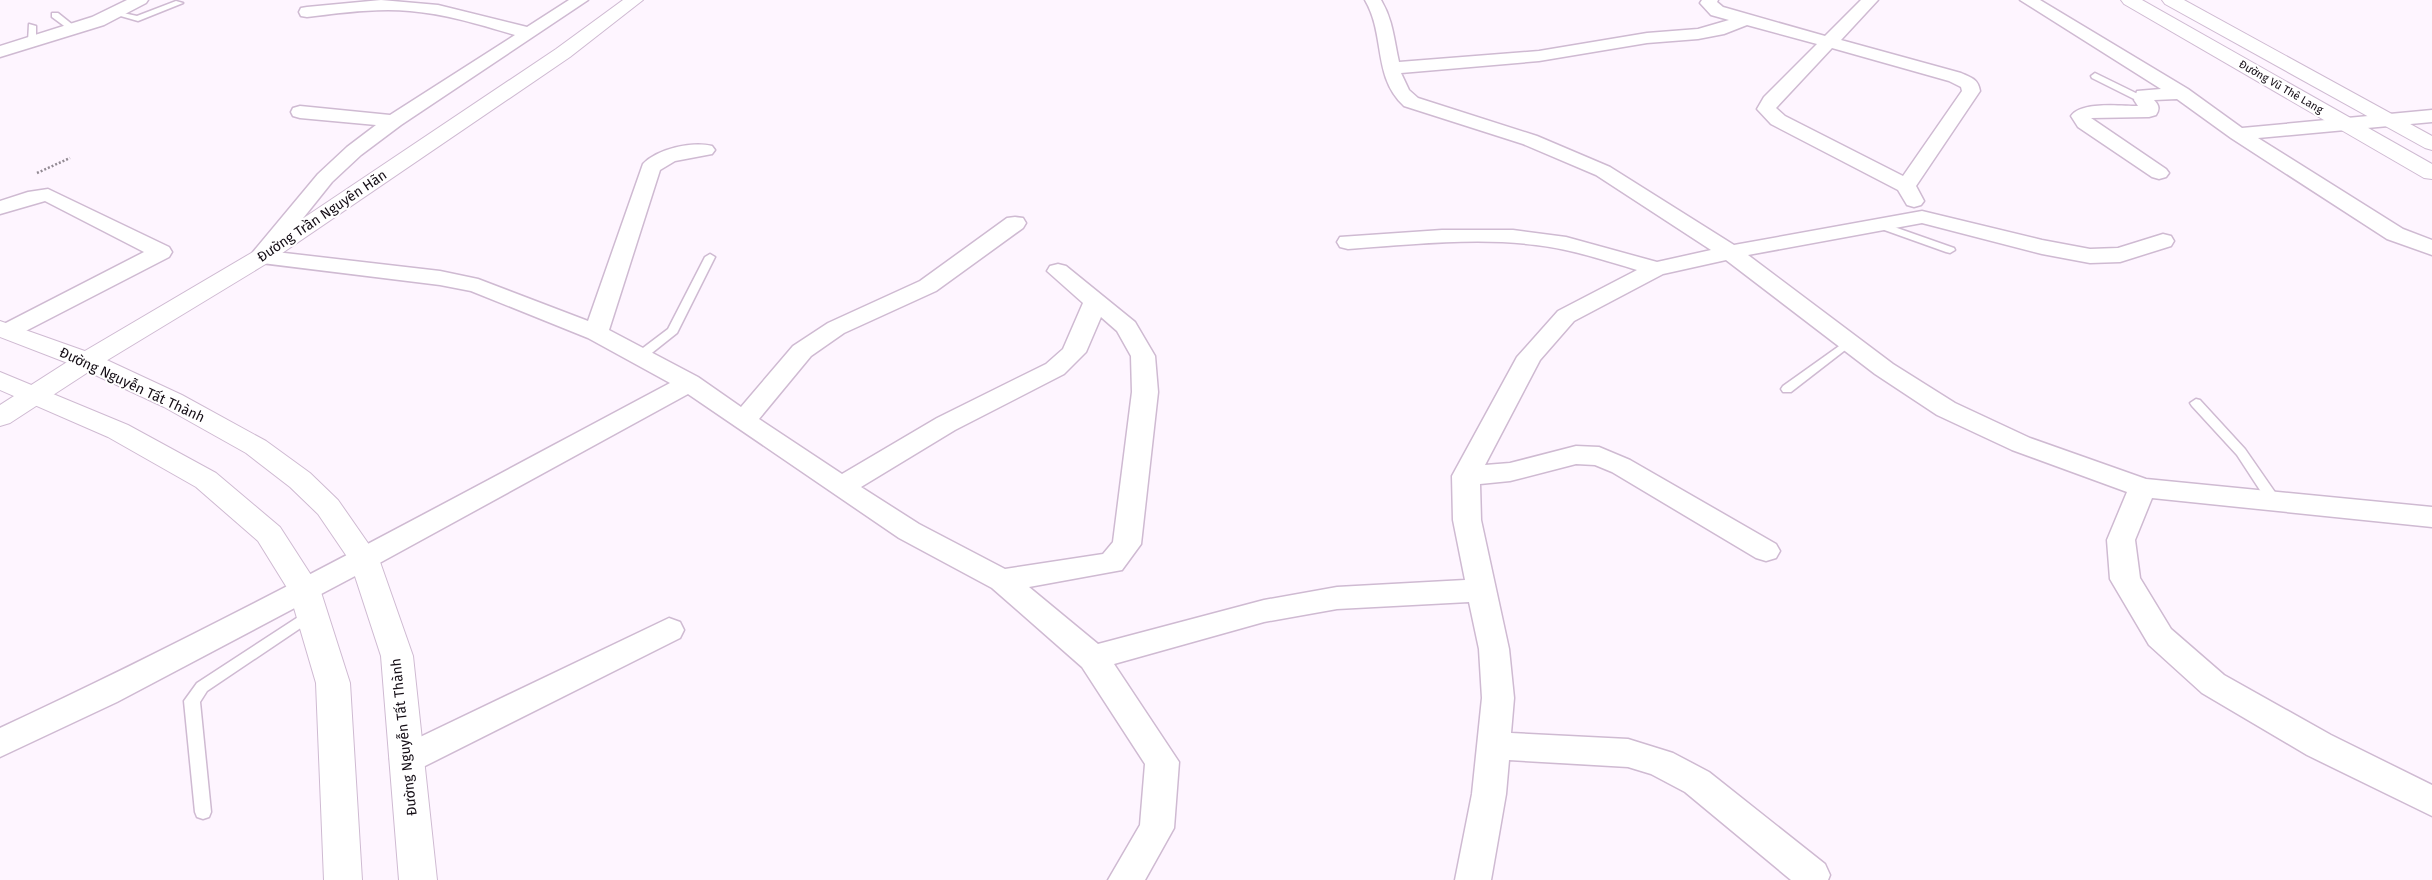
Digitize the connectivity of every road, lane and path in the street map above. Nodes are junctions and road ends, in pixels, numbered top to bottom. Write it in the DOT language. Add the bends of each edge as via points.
graph roads {
  1 [pos="140,0"];
  2 [pos="580,0"];
  3 [pos="634,0"];
  4 [pos="1373,0"];
  5 [pos="1710,0"];
  6 [pos="1870,0"];
  7 [pos="2028,0"];
  8 [pos="2130,0"];
  9 [pos="2172,0"];
  10 [pos="179,3"];
  11 [pos="307,12"];
  12 [pos="114,13"];
  13 [pos="55,15"];
  14 [pos="1746,19"];
  15 [pos="74,30"];
  16 [pos="530,33"];
  17 [pos="1831,42"];
  18 [pos="0,52"];
  19 [pos="1392,68"];
  20 [pos="2096,76"];
  21 [pos="2181,93"];
  22 [pos="2143,100"];
  23 [pos="300,112"];
  24 [pos="2432,116"];
  25 [pos="2388,120"];
  26 [pos="394,121"];
  27 [pos="2346,124"];
  28 [pos="2238,134"];
  29 [pos="2432,144"];
  30 [pos="705,150"];
  31 [pos="2159,173"];
  32 [pos="2432,173"];
  33 [pos="1906,186"];
  34 [pos="0,208"];
  35 [pos="1922,217"];
  36 [pos="1015,223"];
  37 [pos="1880,225"];
  38 [pos="2163,241"];
  39 [pos="1348,242"];
  40 [pos="2432,248"];
  41 [pos="1950,250"];
  42 [pos="1730,252"];
  43 [pos="710,257"];
  44 [pos="261,258"];
  45 [pos="1656,269"];
  46 [pos="1058,271"];
  47 [pos="1096,301"];
  48 [pos="4,329"];
  49 [pos="596,334"];
  50 [pos="1849,342"];
  51 [pos="639,357"];
  52 [pos="87,362"];
  53 [pos="0,380"];
  54 [pos="688,383"];
  55 [pos="1787,389"];
  56 [pos="34,395"];
  57 [pos="2196,403"];
  58 [pos="0,417"];
  59 [pos="743,421"];
  60 [pos="1466,476"];
  61 [pos="840,487"];
  62 [pos="2143,488"];
  63 [pos="2274,501"];
  64 [pos="2432,517"];
  65 [pos="1766,551"];
  66 [pos="364,559"];
  67 [pos="1002,580"];
  68 [pos="1480,590"];
  69 [pos="308,601"];
  70 [pos="668,630"];
  71 [pos="1093,658"];
  72 [pos="0,743"];
  73 [pos="1494,746"];
  74 [pos="406,759"];
  75 [pos="2432,801"];
  76 [pos="204,812"];
  77 [pos="1812,875"];
  78 [pos="342,880"];
  79 [pos="418,880"];
  80 [pos="1126,880"];
  81 [pos="1473,880"];
  1 -- 12 [label="street"];
  2 -- 16 [label="street"];
  3 -- 44 [label="street, Đường Trần Nguyên Hãn" via="563,54"];
  4 -- 19 [label="street" via="1382,15"];
  5 -- 14 [label="street" via="1708,4 1716,11"];
  6 -- 17 [label="street"];
  7 -- 21 [label="street"];
  8 -- 27 [label="street, Đường Vũ Thê Lang"];
  9 -- 25 [label="street, Đường Vũ Thê Lang"];
  10 -- 12 [label="lane" via="138,19"];
  11 -- 16 [label="street" via="357,6 425,8"];
  12 -- 15 [label="street"];
  13 -- 15 [label="lane"];
  14 -- 17 [label="street"];
  14 -- 19 [label="street" via="1705,32 1646,38 1574,51"];
  15 -- 18 [label="street" via="32,34"];
  16 -- 26 [label="street"];
  17 -- 33 [label="street" via="1766,109 1778,120"];
  17 -- 33 [label="street" via="1954,76 1970,84 1971,90"];
  19 -- 42 [label="street" via="1400,90 1411,102 1530,140 1603,171"];
  20 -- 22 [label="lane"];
  21 -- 22 [label="street" via="2144,95"];
  21 -- 28 [label="street"];
  22 -- 31 [label="street" via="2149,111 2087,112 2080,116 2085,123"];
  23 -- 26 [label="street"];
  24 -- 25 [label="street"];
  25 -- 27 [label="street"];
  25 -- 29 [label="street, Đường Vũ Thê Lang"];
  26 -- 44 [label="street" via="325,178"];
  27 -- 28 [label="street"];
  27 -- 32 [label="street, Đường Vũ Thê Lang"];
  28 -- 40 [label="street" via="2395,234"];
  30 -- 49 [label="street" via="664,158 654,162 650,168"];
  33 -- 35 [label="street"];
  34 -- 48 [label="street" via="35,196 48,196 161,252"];
  35 -- 37 [label="street"];
  35 -- 38 [label="street" via="2090,256 2120,254"];
  36 -- 59 [label="street" via="928,286 836,328 802,351"];
  37 -- 41 [label="lane"];
  37 -- 42 [label="street"];
  39 -- 45 [label="street" via="1490,236 1533,238 1575,244"];
  42 -- 45 [label="street"];
  42 -- 50 [label="street"];
  43 -- 51 [label="lane" via="673,332"];
  44 -- 49 [label="street" via="440,278 478,286"];
  44 -- 52 [label="street, Đường Trần Nguyên Hãn"];
  45 -- 60 [label="street" via="1566,316 1529,357"];
  46 -- 47 [label="street"];
  47 -- 61 [label="street" via="1074,352 1055,369 946,424"];
  47 -- 67 [label="street" via="1127,327 1143,356 1145,392 1127,544 1112,563"];
  48 -- 52 [label="street, Đường Nguyễn Tất Thành"];
  49 -- 51 [label="street"];
  50 -- 55 [label="lane"];
  50 -- 62 [label="street" via="1946,409 2021,444"];
  51 -- 54 [label="street"];
  52 -- 56 [label="street, Đường Trần Nguyên Hãn"];
  52 -- 66 [label="street, Đường Nguyễn Tất Thành" via="173,401 256,447 300,480 328,507"];
  53 -- 56 [label="street"];
  54 -- 59 [label="street"];
  54 -- 66 [label="street"];
  56 -- 58 [label="street, Đường Trần Nguyên Hãn"];
  56 -- 69 [label="street" via="118,431 206,480 269,534"];
  57 -- 63 [label="lane" via="2241,452"];
  59 -- 61 [label="street"];
  60 -- 65 [label="street" via="1510,472 1576,455 1600,456"];
  60 -- 68 [label="street" via="1467,520"];
  61 -- 67 [label="street" via="909,531"];
  62 -- 63 [label="street"];
  62 -- 75 [label="street" via="2121,540 2125,579 2160,637 2214,684 2319,745"];
  63 -- 64 [label="street"];
  66 -- 69 [label="street"];
  66 -- 74 [label="street, Đường Nguyễn Tất Thành" via="397,656"];
  67 -- 71 [label="street"];
  68 -- 71 [label="street" via="1337,598 1264,611"];
  68 -- 73 [label="street" via="1494,649 1498,698"];
  69 -- 72 [label="street"];
  69 -- 76 [label="lane" via="202,687 192,701"];
  69 -- 78 [label="street" via="333,683"];
  70 -- 74 [label="street"];
  71 -- 80 [label="street" via="1162,762 1156,828"];
  73 -- 77 [label="street" via="1628,753 1661,763 1697,782"];
  73 -- 81 [label="street"];
  74 -- 79 [label="street, Đường Nguyễn Tất Thành"];
}
